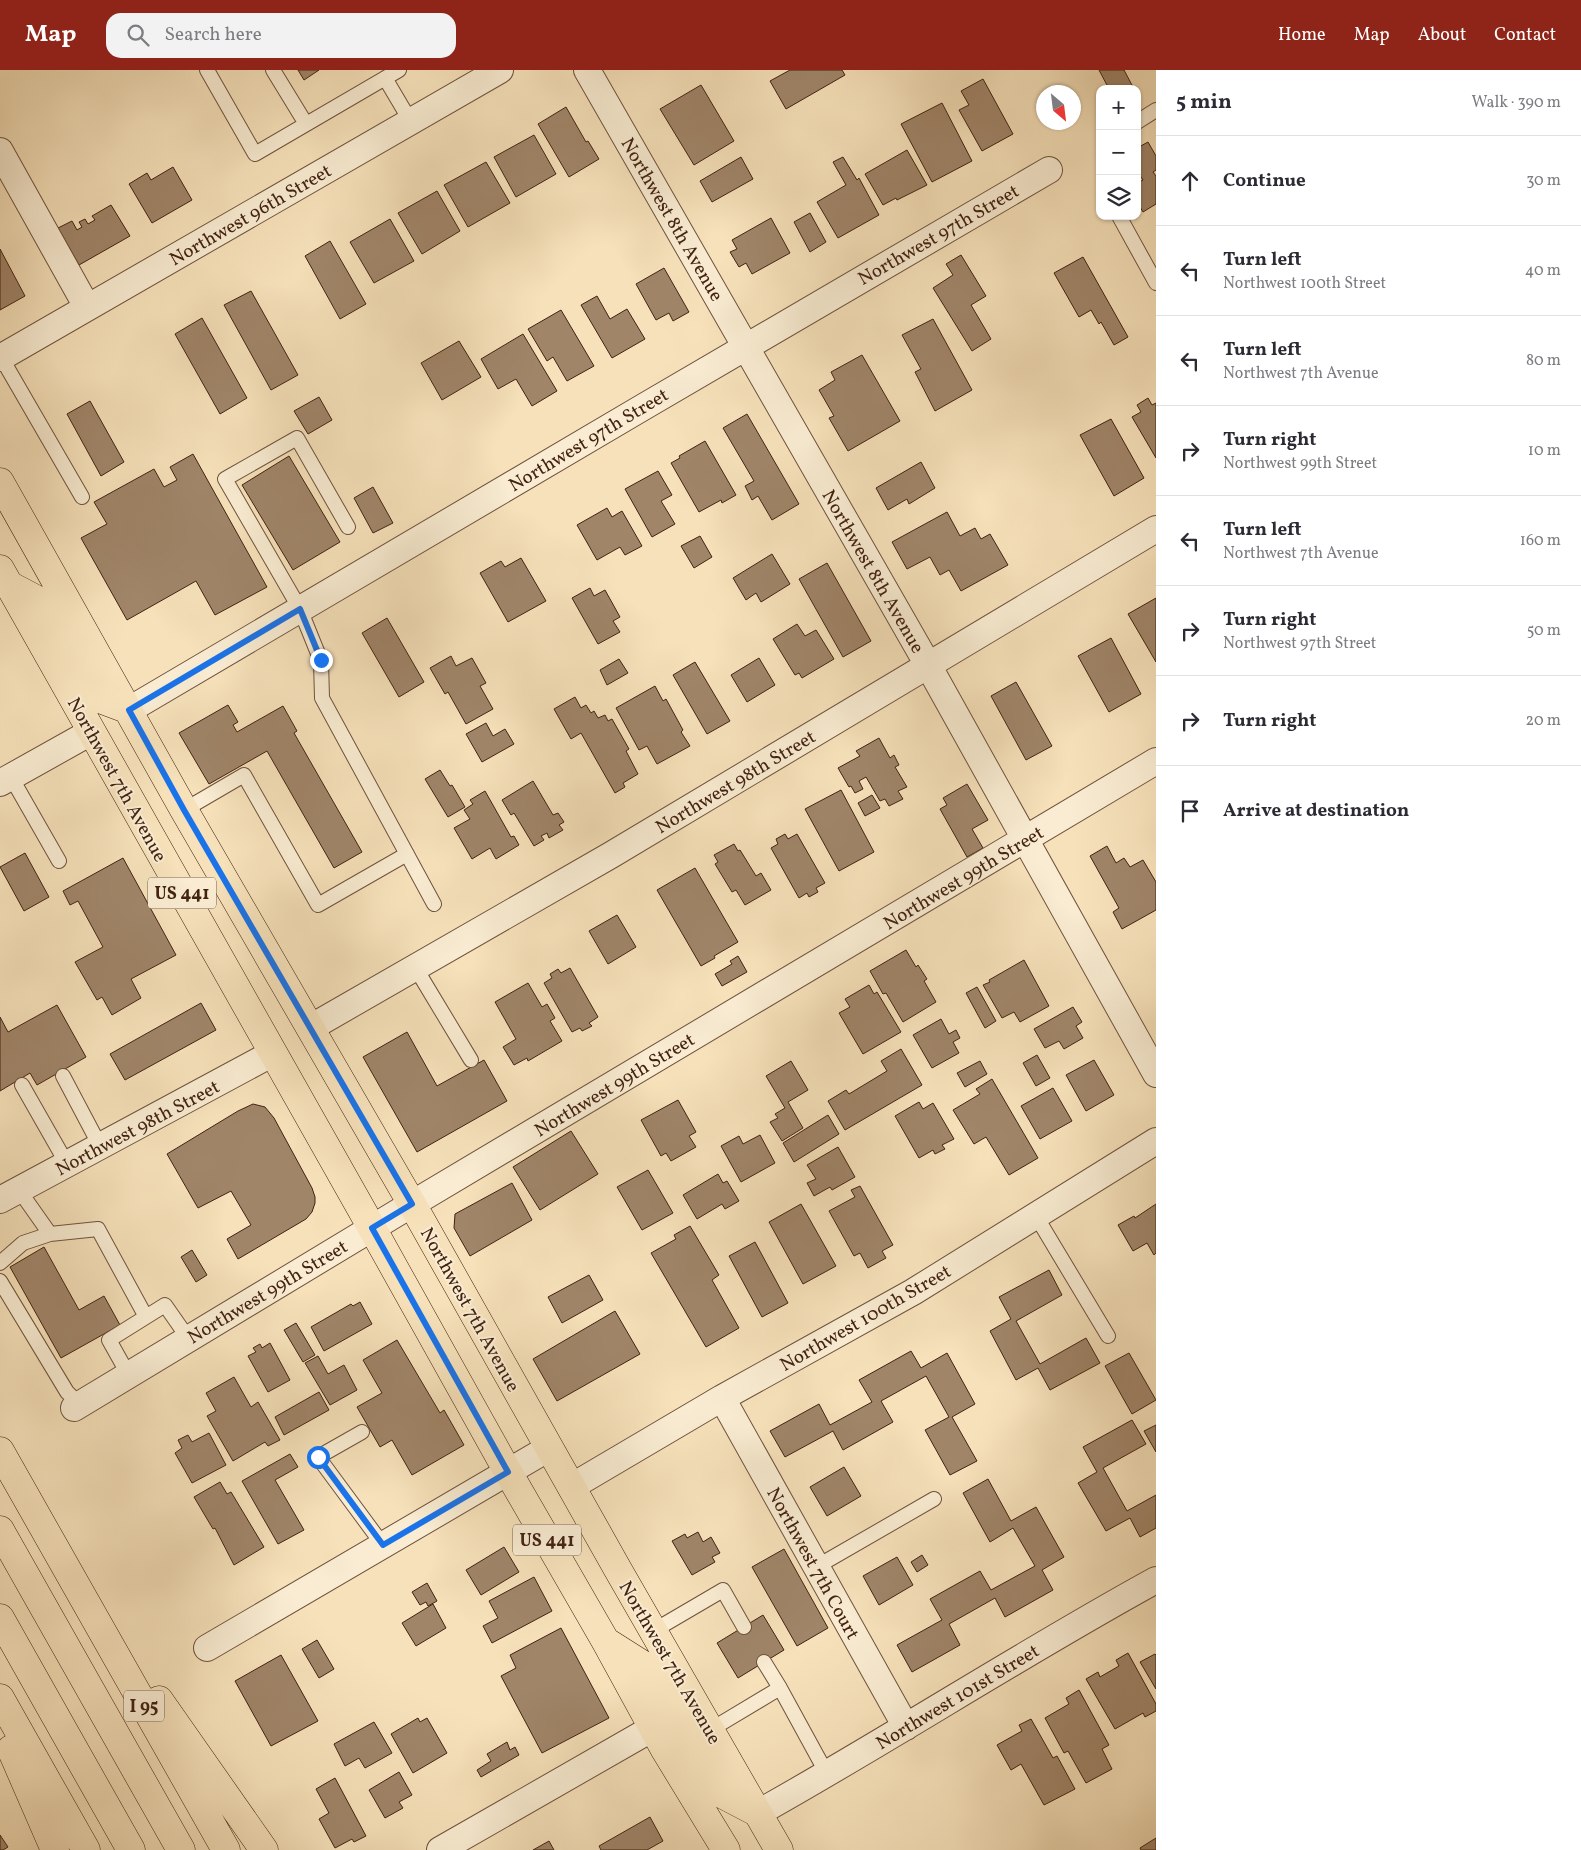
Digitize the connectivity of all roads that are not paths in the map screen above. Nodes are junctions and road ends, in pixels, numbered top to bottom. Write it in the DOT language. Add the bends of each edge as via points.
graph roads {
  1 [pos="207,70"];
  2 [pos="273,70"];
  3 [pos="399,70"];
  4 [pos="500,70"];
  5 [pos="587,70"];
  6 [pos="385,78"];
  7 [pos="1156,110"];
  8 [pos="1141,119"];
  9 [pos="411,122"];
  10 [pos="306,124"];
  11 [pos="0,151"];
  12 [pos="1049,170"];
  13 [pos="1121,220"];
  14 [pos="1156,283"];
  15 [pos="87,307"];
  16 [pos="745,345"];
  17 [pos="0,358"];
  18 [pos="0,482"];
  19 [pos="82,497"];
  20 [pos="348,527"];
  21 [pos="1156,528"];
  22 [pos="5,577"];
  23 [pos="300,609"];
  24 [pos="928,665"];
  25 [pos="129,710"];
  26 [pos="91,732"];
  27 [pos="1156,762"];
  28 [pos="5,780"];
  29 [pos="184,810"];
  30 [pos="1026,840"];
  31 [pos="407,854"];
  32 [pos="59,861"];
  33 [pos="434,904"];
  34 [pos="415,967"];
  35 [pos="310,1028"];
  36 [pos="273,1053"];
  37 [pos="472,1060"];
  38 [pos="1155,1069"];
  39 [pos="63,1076"];
  40 [pos="22,1085"];
  41 [pos="1156,1141"];
  42 [pos="100,1146"];
  43 [pos="67,1164"];
  44 [pos="10,1195"];
  45 [pos="412,1204"];
  46 [pos="1036,1216"];
  47 [pos="372,1228"];
  48 [pos="50,1234"];
  49 [pos="0,1263"];
  50 [pos="0,1280"];
  51 [pos="146,1317"];
  52 [pos="1108,1336"];
  53 [pos="188,1338"];
  54 [pos="128,1374"];
  55 [pos="722,1398"];
  56 [pos="76,1406"];
  57 [pos="362,1432"];
  58 [pos="549,1448"];
  59 [pos="0,1451"];
  60 [pos="508,1472"];
  61 [pos="571,1487"];
  62 [pos="934,1499"];
  63 [pos="0,1530"];
  64 [pos="383,1545"];
  65 [pos="63,1561"];
  66 [pos="816,1566"];
  67 [pos="1156,1580"];
  68 [pos="0,1618"];
  69 [pos="744,1627"];
  70 [pos="652,1630"];
  71 [pos="606,1642"];
  72 [pos="207,1648"];
  73 [pos="764,1662"];
  74 [pos="780,1688"];
  75 [pos="0,1698"];
  76 [pos="0,1722"];
  77 [pos="653,1728"];
  78 [pos="906,1728"];
  79 [pos="710,1730"];
  80 [pos="828,1774"];
  81 [pos="758,1813"];
  82 [pos="55,1850"];
  83 [pos="86,1850"];
  84 [pos="131,1850"];
  85 [pos="181,1850"];
  86 [pos="226,1850"];
  87 [pos="264,1850"];
  88 [pos="440,1850"];
  89 [pos="726,1850"];
  90 [pos="779,1850"];
  1 -- 10 [label="lane" via="255,154"];
  2 -- 10 [label="lane"];
  3 -- 6 [label="lane"];
  4 -- 9 [label="street, Northwest 96th Street"];
  5 -- 16 [label="street, Northwest 8th Avenue"];
  6 -- 9 [label="lane"];
  6 -- 10 [label="lane"];
  7 -- 8 [label="lane"];
  9 -- 15 [label="street, Northwest 96th Street"];
  11 -- 15 [label="street"];
  12 -- 16 [label="street, Northwest 97th Street"];
  13 -- 14 [label="lane"];
  15 -- 17 [label="street, Northwest 96th Street"];
  16 -- 23 [label="street, Northwest 97th Street"];
  16 -- 24 [label="street, Northwest 8th Avenue"];
  17 -- 19 [label="lane"];
  18 -- 25 [label="main road, Northwest 7th Avenue / US 441"];
  20 -- 23 [label="lane" via="297,438 225,479"];
  21 -- 24 [label="street, Northwest 98th Street"];
  22 -- 25 [label="main road" via="45,604 97,698"];
  22 -- 26 [label="main road, Northwest 7th Avenue / US 441"];
  23 -- 25 [label="street, Northwest 97th Street"];
  23 -- 31 [label="lane" via="321,660 322,698"];
  24 -- 30 [label="street, Northwest 8th Avenue"];
  24 -- 34 [label="street, Northwest 98th Street" via="611,855"];
  25 -- 29 [label="main road, Northwest 7th Avenue / US 441"];
  26 -- 28 [label="street"];
  26 -- 36 [label="main road, Northwest 7th Avenue / US 441"];
  27 -- 30 [label="street, Northwest 99th Street"];
  28 -- 32 [label="lane"];
  29 -- 31 [label="lane" via="244,775 318,905"];
  29 -- 35 [label="main road, Northwest 7th Avenue / US 441"];
  30 -- 38 [label="street, Northwest 8th Avenue"];
  30 -- 45 [label="street, Northwest 99th Street"];
  31 -- 33 [label="lane"];
  34 -- 35 [label="street, Northwest 98th Street"];
  34 -- 37 [label="lane"];
  35 -- 45 [label="main road, Northwest 7th Avenue / US 441"];
  36 -- 42 [label="street, Northwest 98th Street"];
  36 -- 47 [label="main road, Northwest 7th Avenue / US 441"];
  39 -- 42 [label="lane"];
  40 -- 43 [label="lane"];
  41 -- 46 [label="street, Northwest 100th Street"];
  42 -- 43 [label="street, Northwest 98th Street"];
  43 -- 44 [label="street, Northwest 98th Street"];
  44 -- 48 [label="lane"];
  45 -- 47 [label="street, Northwest 99th Street"];
  45 -- 58 [label="main road, Northwest 7th Avenue / US 441"];
  46 -- 52 [label="lane"];
  46 -- 55 [label="street, Northwest 100th Street" via="913,1292"];
  47 -- 53 [label="street, Northwest 99th Street"];
  47 -- 60 [label="main road, Northwest 7th Avenue / US 441"];
  48 -- 49 [label="lane" via="23,1243"];
  48 -- 51 [label="lane" via="98,1229"];
  50 -- 56 [label="lane"];
  51 -- 53 [label="lane" via="165,1305"];
  51 -- 54 [label="lane" via="109,1340"];
  53 -- 54 [label="street, Northwest 99th Street"];
  54 -- 56 [label="street, Northwest 99th Street"];
  55 -- 61 [label="street, Northwest 100th Street"];
  55 -- 66 [label="street, Northwest 7th Court"];
  57 -- 64 [label="lane" via="318,1457"];
  58 -- 60 [label="street"];
  58 -- 61 [label="main road, Northwest 7th Avenue / US 441"];
  59 -- 65 [label="main road, I 95"];
  60 -- 64 [label="street"];
  60 -- 71 [label="main road, Northwest 7th Avenue / US 441"];
  61 -- 70 [label="main road, Northwest 7th Avenue / US 441"];
  62 -- 66 [label="lane"];
  63 -- 85 [label="main road"];
  64 -- 72 [label="street"];
  65 -- 86 [label="main road, I 95"];
  65 -- 87 [label="main road"];
  66 -- 78 [label="street, Northwest 7th Court"];
  67 -- 78 [label="street, Northwest 101st Street"];
  68 -- 84 [label="main road"];
  69 -- 70 [label="lane" via="723,1590"];
  70 -- 79 [label="main road, Northwest 7th Avenue / US 441"];
  71 -- 77 [label="main road, Northwest 7th Avenue / US 441"];
  71 -- 81 [label="main road" via="648,1668 718,1792"];
  73 -- 74 [label="lane"];
  74 -- 79 [label="lane"];
  74 -- 80 [label="lane"];
  75 -- 83 [label="main road"];
  76 -- 82 [label="main road"];
  77 -- 88 [label="street"];
  77 -- 89 [label="main road, Northwest 7th Avenue / US 441"];
  78 -- 80 [label="street, Northwest 101st Street"];
  79 -- 81 [label="main road, Northwest 7th Avenue / US 441"];
  80 -- 81 [label="street, Northwest 101st Street"];
  81 -- 90 [label="main road, Northwest 7th Avenue / US 441"];
}
